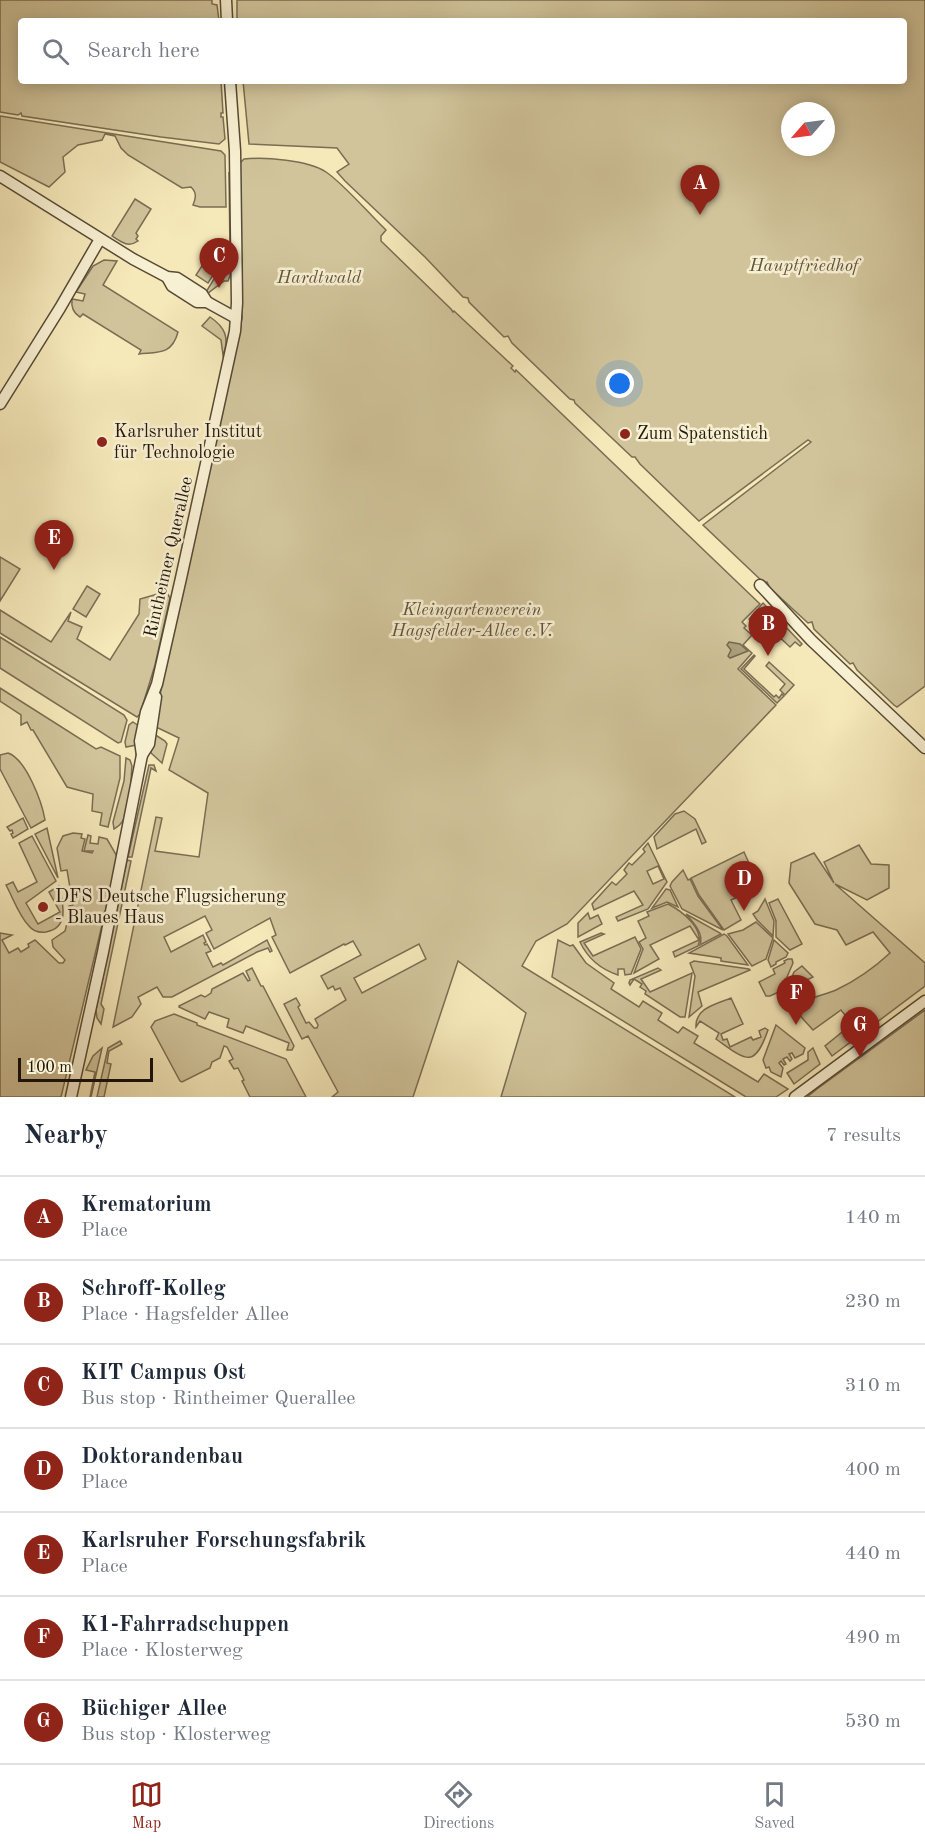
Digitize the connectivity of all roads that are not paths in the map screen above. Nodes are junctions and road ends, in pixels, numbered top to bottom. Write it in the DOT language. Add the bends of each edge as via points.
graph roads {
  1 [pos="226,0"];
  2 [pos="227,18"];
  3 [pos="230,84"];
  4 [pos="0,176"];
  5 [pos="99,239"];
  6 [pos="236,318"];
  7 [pos="0,404"];
  8 [pos="760,585"];
  9 [pos="925,748"];
  10 [pos="925,1001"];
  11 [pos="71,1097"];
  12 [pos="795,1097"];
  1 -- 2 [label="street"];
  3 -- 6 [label="street, Rintheimer Querallee" via="235,151"];
  4 -- 5 [label="street"];
  5 -- 6 [label="street" via="167,277 177,278 202,294 207,302"];
  5 -- 7 [label="street"];
  6 -- 11 [label="street, Rintheimer Querallee" via="229,367 157,684 140,741 142,755 104,952"];
  8 -- 9 [label="street"];
  10 -- 12 [label="street"];
}
